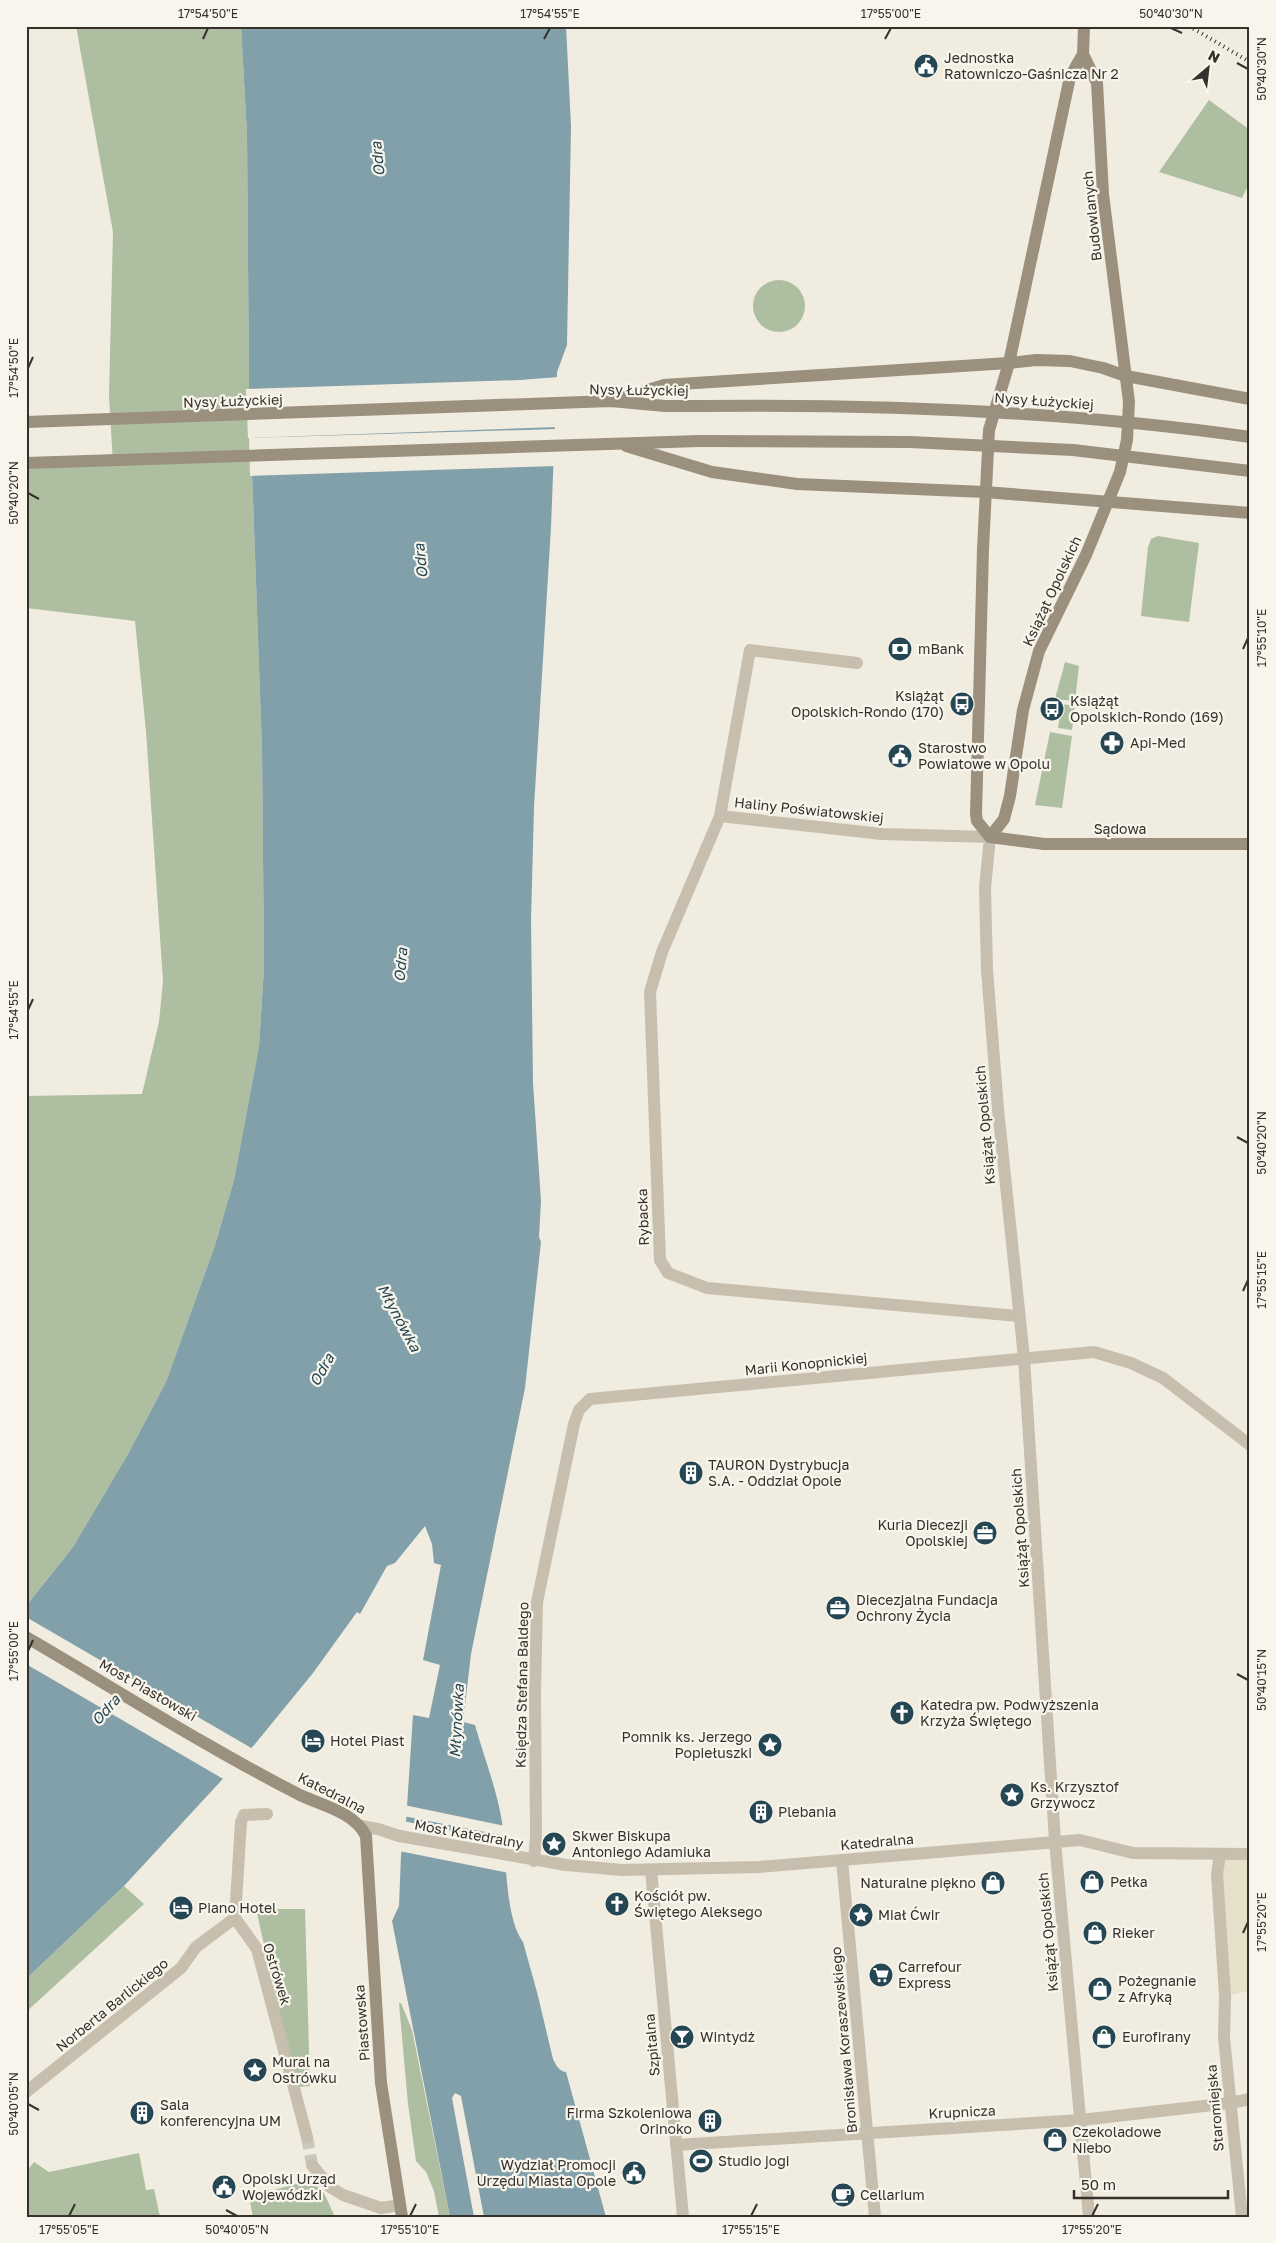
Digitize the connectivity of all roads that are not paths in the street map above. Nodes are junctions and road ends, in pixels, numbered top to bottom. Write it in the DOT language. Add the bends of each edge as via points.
graph roads {
  1 [pos="1084,26"];
  2 [pos="1083,54"];
  3 [pos="1009,364"];
  4 [pos="1126,376"];
  5 [pos="1250,399"];
  6 [pos="611,401"];
  7 [pos="26,422"];
  8 [pos="1250,437"];
  9 [pos="614,443"];
  10 [pos="26,463"];
  11 [pos="1250,471"];
  12 [pos="985,492"];
  13 [pos="1108,502"];
  14 [pos="1250,513"];
  15 [pos="856,662"];
  16 [pos="720,816"];
  17 [pos="990,837"];
  18 [pos="1250,844"];
  19 [pos="1019,1316"];
  20 [pos="1024,1358"];
  21 [pos="590,1399"];
  22 [pos="1250,1445"];
  23 [pos="26,1637"];
  24 [pos="254,1770"];
  25 [pos="267,1814"];
  26 [pos="361,1826"];
  27 [pos="399,1836"];
  28 [pos="1055,1841"];
  29 [pos="1220,1854"];
  30 [pos="1250,1854"];
  31 [pos="842,1860"];
  32 [pos="534,1861"];
  33 [pos="651,1870"];
  34 [pos="235,1918"];
  35 [pos="26,2092"];
  36 [pos="1250,2099"];
  37 [pos="1230,2103"];
  38 [pos="1081,2120"];
  39 [pos="867,2132"];
  40 [pos="307,2137"];
  41 [pos="676,2145"];
  42 [pos="312,2165"];
  43 [pos="401,2211"];
  44 [pos="682,2217"];
  45 [pos="874,2217"];
  46 [pos="1089,2217"];
  47 [pos="1242,2217"];
  1 -- 2 [label="main road, Budowlanych"];
  2 -- 3 [label="main road, Budowlanych" via="1070,77"];
  2 -- 4 [label="main road, Budowlanych" via="1098,83 1103,194"];
  3 -- 4 [label="main road" via="1070,360"];
  3 -- 6 [label="main road" via="664,385"];
  3 -- 12 [label="main road" via="989,430"];
  4 -- 5 [label="main road"];
  4 -- 13 [label="main road" via="1129,402 1127,440 1120,472"];
  6 -- 7 [label="main road, Nysy Łużyckiej"];
  6 -- 8 [label="main road, Nysy Łużyckiej, bridge" via="665,406 828,405 1011,412 1181,427"];
  9 -- 10 [label="main road"];
  9 -- 11 [label="main road, bridge" via="699,440 901,442 1073,450"];
  9 -- 12 [label="main road" via="712,472 751,478 798,484"];
  12 -- 13 [label="main road"];
  12 -- 17 [label="main road" via="976,814 977,821"];
  13 -- 14 [label="main road"];
  13 -- 17 [label="main road, Książąt Opolskich" via="1039,651 1023,710 1004,819"];
  15 -- 16 [label="street, Haliny Poświatowskiej" via="750,650"];
  16 -- 17 [label="street, Haliny Poświatowskiej" via="882,834"];
  16 -- 19 [label="street, Rybacka" via="662,952 650,992 660,1260 668,1273 707,1288"];
  17 -- 18 [label="main road, Sądowa" via="1044,844"];
  17 -- 19 [label="street, Książąt Opolskich" via="986,888 987,970"];
  19 -- 20 [label="street, Książąt Opolskich"];
  20 -- 21 [label="street, Marii Konopnickiej"];
  20 -- 22 [label="street, Marii Konopnickiej" via="1094,1352 1131,1363 1163,1378"];
  20 -- 28 [label="street, Książąt Opolskich"];
  21 -- 32 [label="street, Księdza Stefana Baldego" via="579,1410 574,1424 537,1602"];
  23 -- 24 [label="main road, Most Piastowski"];
  24 -- 26 [label="main road, Katedralna"];
  25 -- 34 [label="street" via="244,1815 241,1822"];
  26 -- 27 [label="street, Katedralna"];
  26 -- 43 [label="main road, Piastowska" via="366,1836 381,2083"];
  27 -- 32 [label="street, Most Katedralny"];
  28 -- 29 [label="street, Katedralna" via="1087,1841 1133,1853"];
  28 -- 31 [label="street, Katedralna"];
  28 -- 38 [label="street, Książąt Opolskich"];
  29 -- 30 [label="street, Katedralna"];
  29 -- 37 [label="street, Staromiejska" via="1217,1874"];
  31 -- 33 [label="street, Katedralna" via="759,1868"];
  31 -- 39 [label="street, Bronisława Koraszewskiego"];
  32 -- 33 [label="street, Katedralna" via="591,1868"];
  33 -- 41 [label="street, Szpitalna"];
  34 -- 35 [label="street, Norberta Barlickiego" via="196,1947 181,1968"];
  34 -- 40 [label="street, Ostrówek" via="257,1949"];
  36 -- 37 [label="street, Krupnicza"];
  37 -- 38 [label="street, Krupnicza"];
  37 -- 47 [label="street, Staromiejska"];
  38 -- 39 [label="street, Krupnicza"];
  38 -- 46 [label="street, Książąt Opolskich"];
  39 -- 41 [label="street, Krupnicza"];
  39 -- 45 [label="street, Bronisława Koraszewskiego"];
  41 -- 44 [label="street, Szpitalna"];
  42 -- 43 [label="street" via="330,2187 343,2195"];
}
